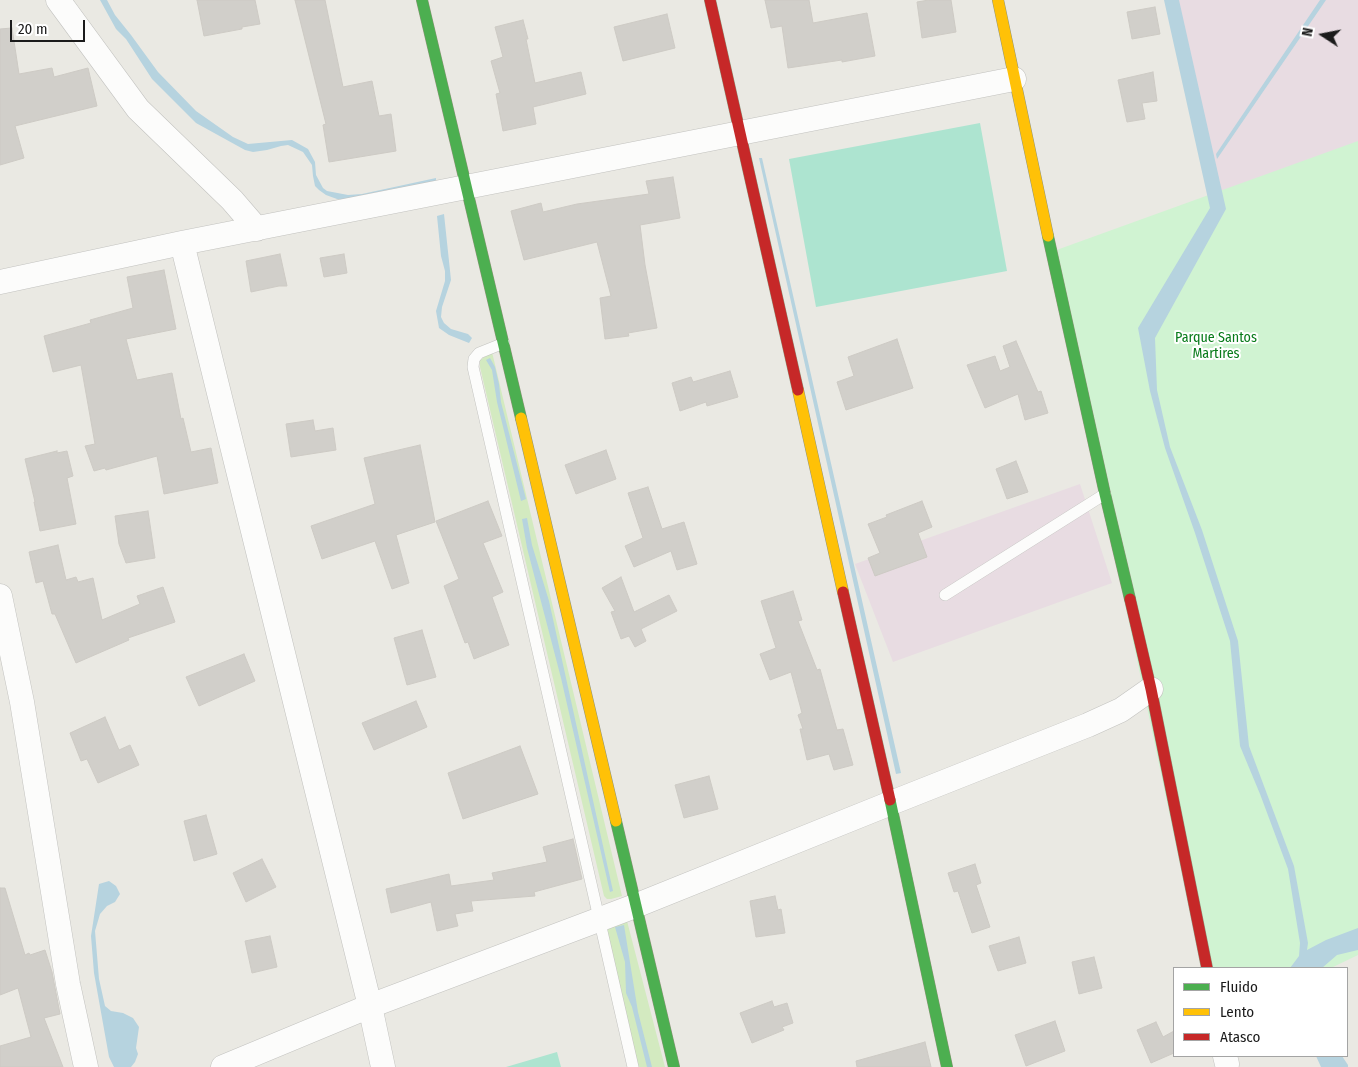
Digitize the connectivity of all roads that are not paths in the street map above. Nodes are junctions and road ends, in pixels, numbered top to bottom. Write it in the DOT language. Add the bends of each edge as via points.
graph roads {
  1 [pos="58,0"];
  2 [pos="422,0"];
  3 [pos="710,0"];
  4 [pos="998,0"];
  5 [pos="1014,79"];
  6 [pos="739,133"];
  7 [pos="466,187"];
  8 [pos="257,228"];
  9 [pos="182,243"];
  10 [pos="0,282"];
  11 [pos="504,343"];
  12 [pos="1105,494"];
  13 [pos="945,595"];
  14 [pos="0,596"];
  15 [pos="1151,689"];
  16 [pos="891,803"];
  17 [pos="635,906"];
  18 [pos="599,919"];
  19 [pos="1207,967"];
  20 [pos="370,1006"];
  21 [pos="86,1067"];
  22 [pos="223,1067"];
  23 [pos="383,1067"];
  24 [pos="634,1067"];
  25 [pos="674,1067"];
  26 [pos="947,1067"];
  1 -- 8 [label="street" via="138,109"];
  2 -- 7 [label="street"];
  3 -- 6 [label="street"];
  4 -- 5 [label="street"];
  5 -- 6 [label="street"];
  5 -- 12 [label="street"];
  6 -- 7 [label="street"];
  6 -- 16 [label="street"];
  7 -- 8 [label="street"];
  7 -- 11 [label="street"];
  8 -- 9 [label="street"];
  9 -- 10 [label="street"];
  9 -- 20 [label="street"];
  11 -- 17 [label="street"];
  11 -- 18 [label="lane" via="479,353 473,366"];
  12 -- 13 [label="lane"];
  12 -- 15 [label="street"];
  14 -- 21 [label="street" via="22,702 68,984"];
  15 -- 16 [label="street" via="1121,710 1088,725"];
  15 -- 19 [label="street"];
  16 -- 17 [label="street"];
  16 -- 26 [label="street"];
  17 -- 18 [label="street"];
  17 -- 25 [label="street"];
  18 -- 20 [label="street"];
  18 -- 24 [label="lane"];
  20 -- 22 [label="street"];
  20 -- 23 [label="street"];
}
